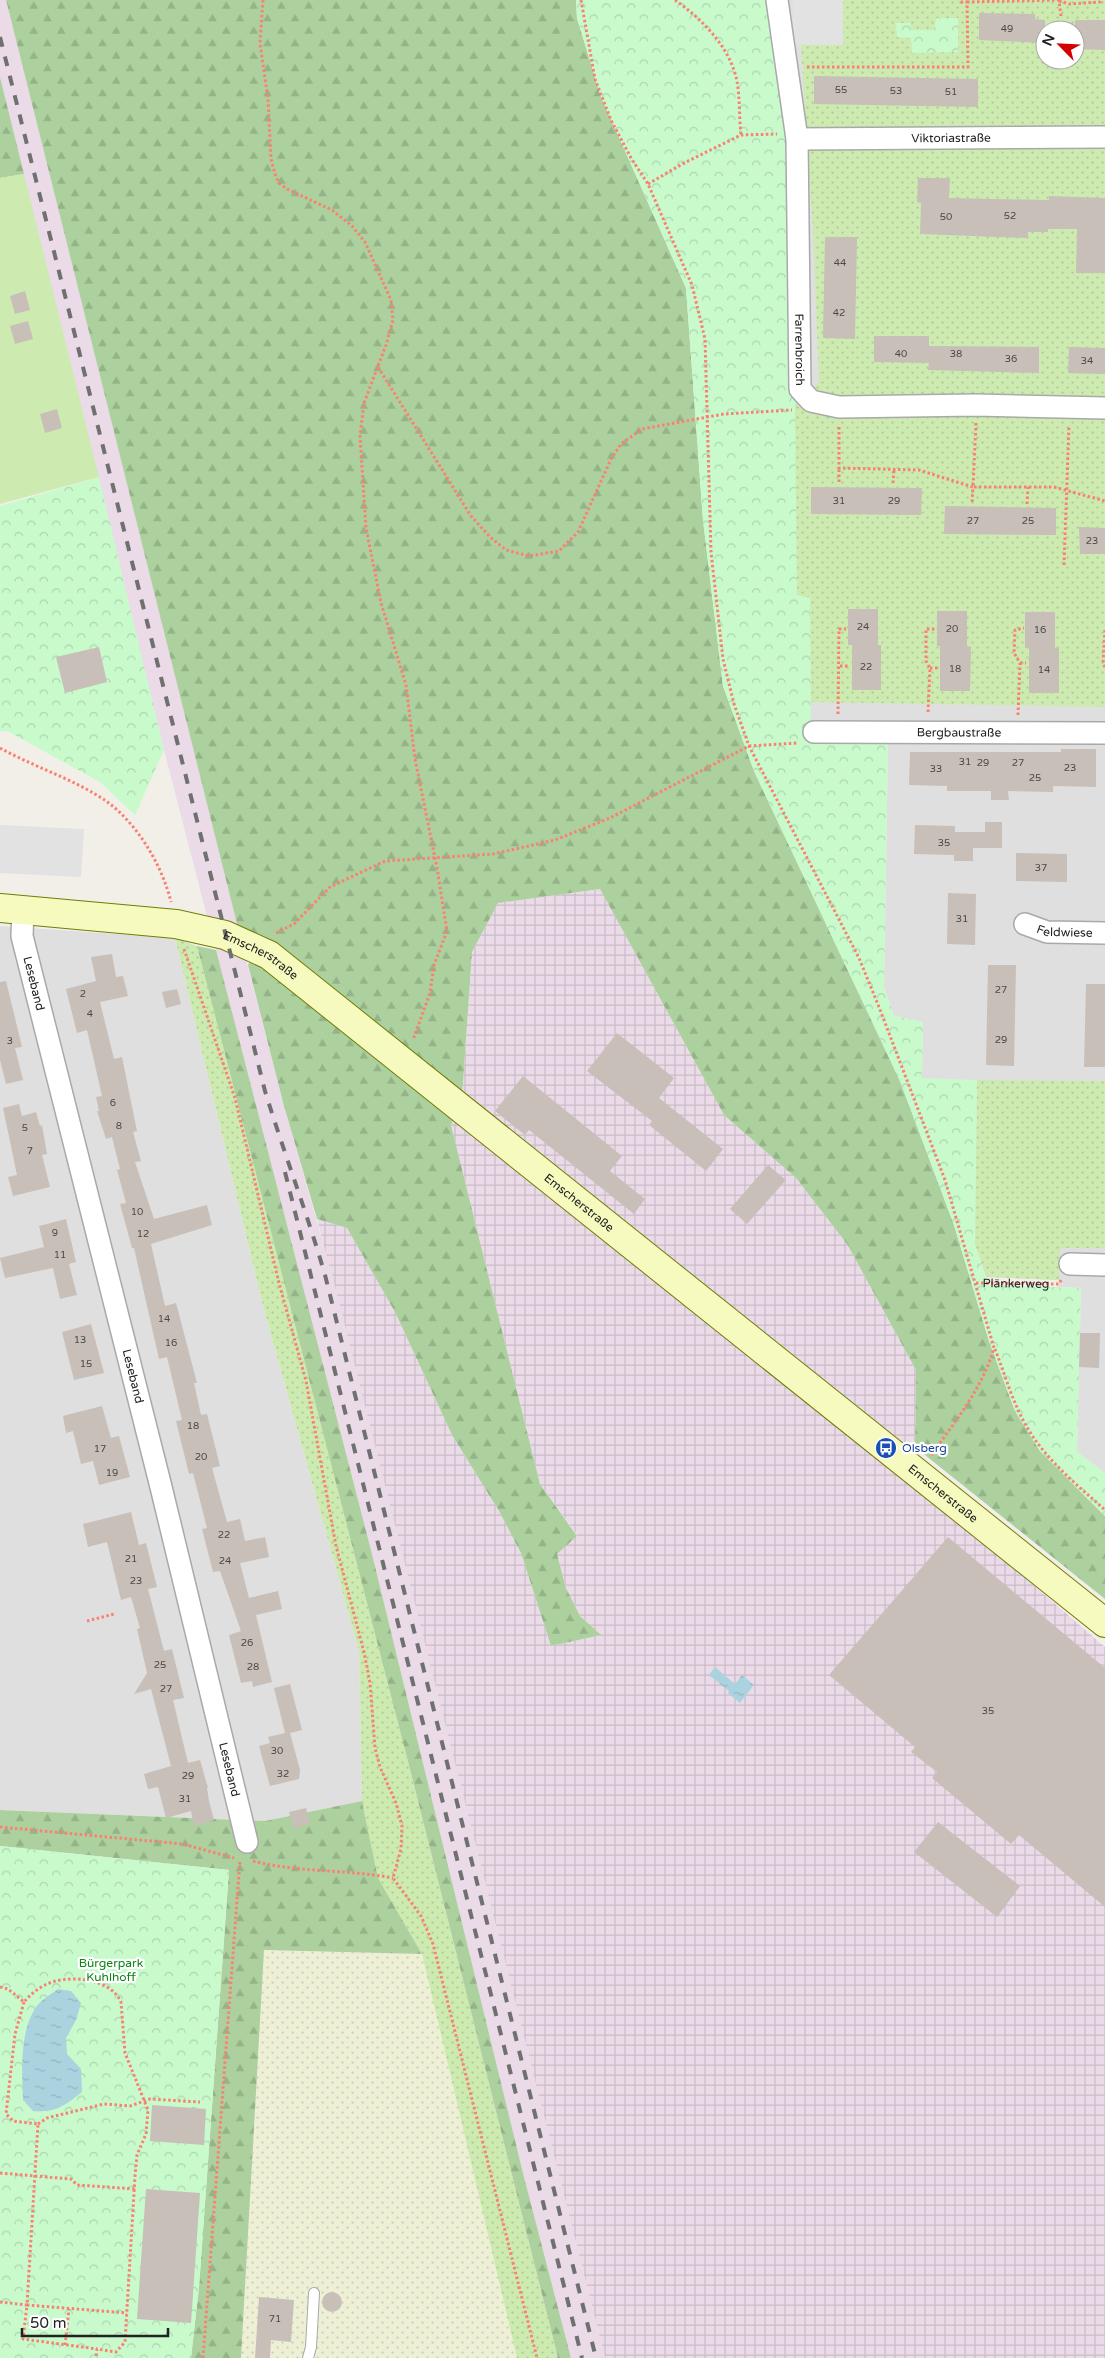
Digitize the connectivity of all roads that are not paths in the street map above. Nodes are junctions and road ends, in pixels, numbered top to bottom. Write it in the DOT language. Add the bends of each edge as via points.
graph roads {
  1 [pos="777,0"];
  2 [pos="1105,137"];
  3 [pos="797,139"];
  4 [pos="1105,408"];
  5 [pos="814,732"];
  6 [pos="1105,733"];
  7 [pos="11,909"];
  8 [pos="1026,924"];
  9 [pos="1105,933"];
  10 [pos="1070,1264"];
  11 [pos="1105,1265"];
  12 [pos="1105,1623"];
  13 [pos="244,1851"];
  14 [pos="314,2293"];
  15 [pos="308,2358"];
  1 -- 3 [label="street, Farrenbroich"];
  2 -- 3 [label="street, Viktoriastraße"];
  3 -- 4 [label="street, Farrenbroich" via="800,389 811,401 839,407 976,405"];
  5 -- 6 [label="street, Bergbaustraße"];
  7 -- 12 [label="street, Emscherstraße" via="176,924 225,935 282,963"];
  7 -- 13 [label="street, Leseband" via="22,936 161,1487"];
  8 -- 9 [label="street, Feldwiese" via="1047,932"];
  10 -- 11 [label="street"];
  14 -- 15 [label="lane"];
}
